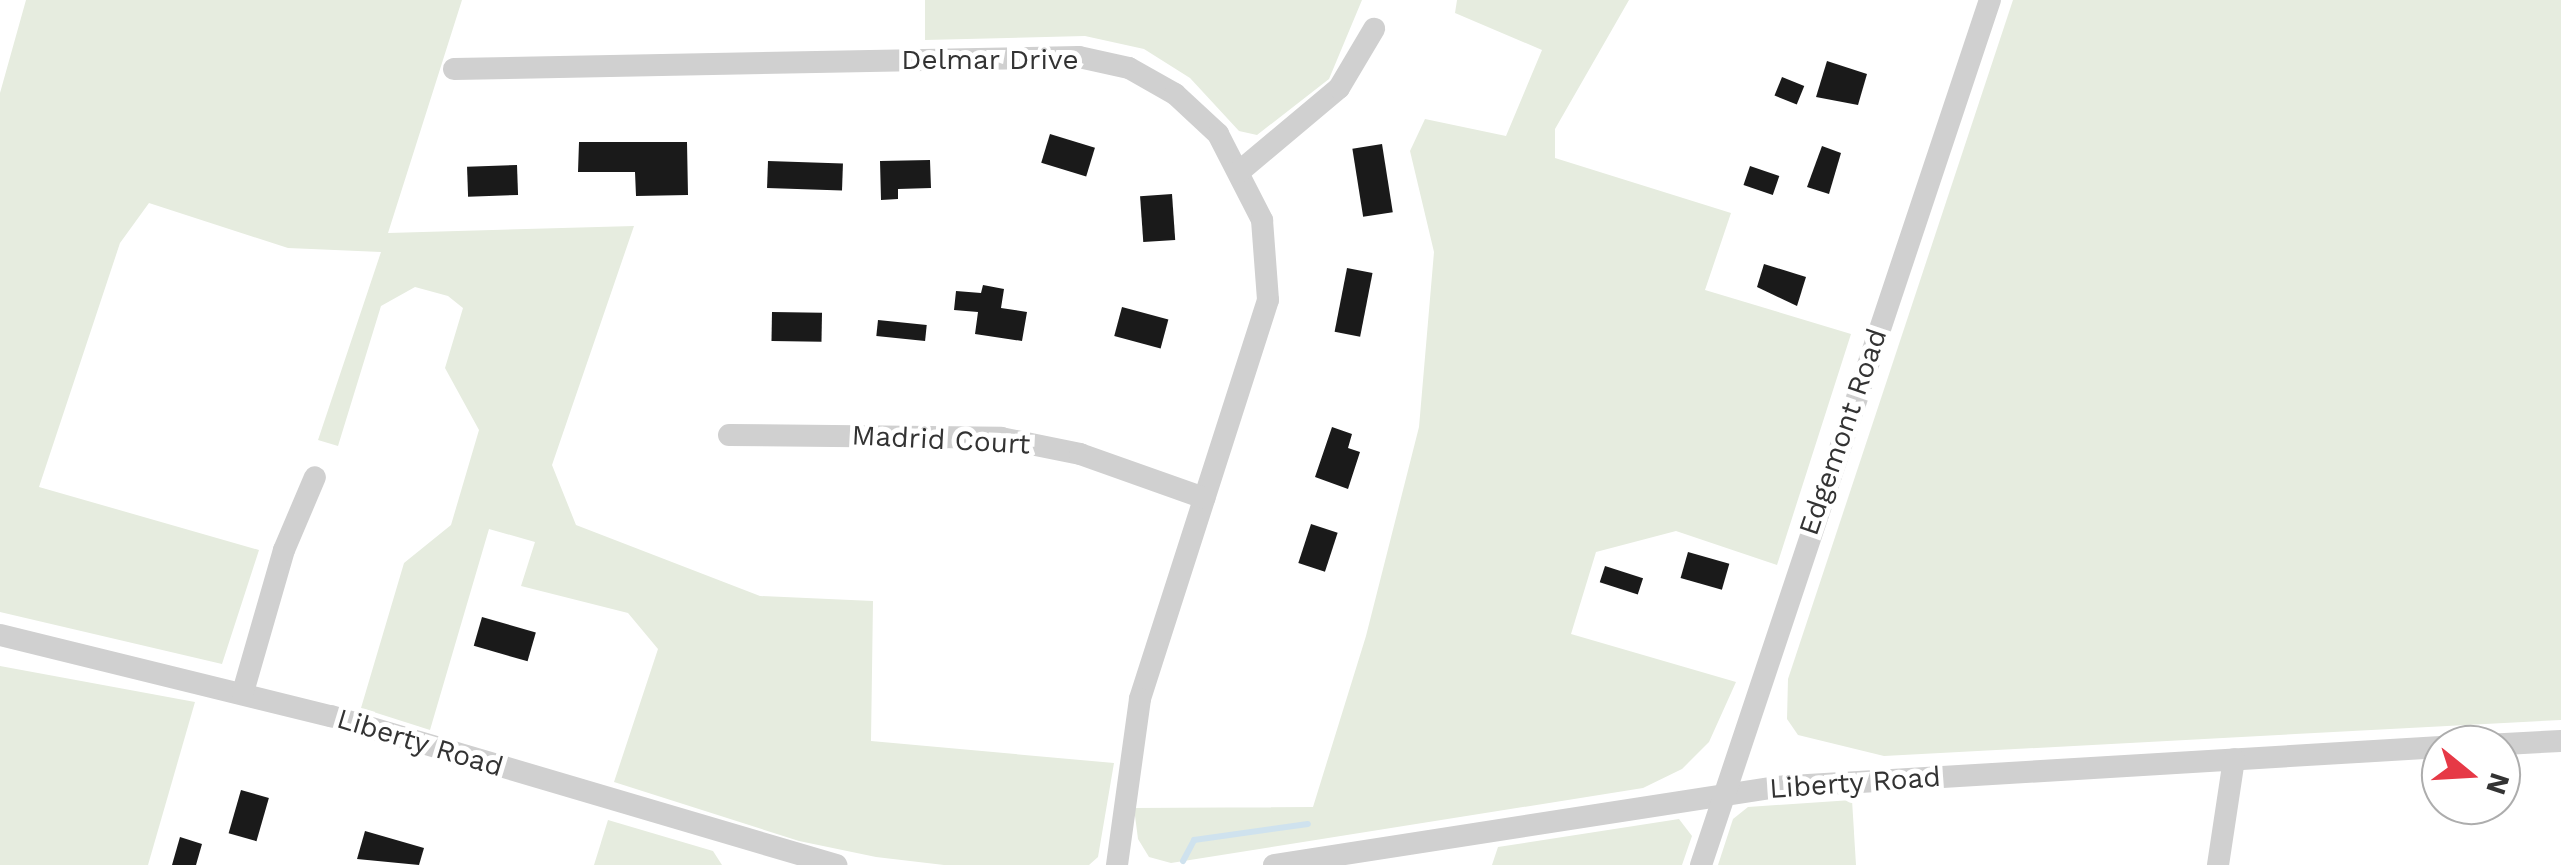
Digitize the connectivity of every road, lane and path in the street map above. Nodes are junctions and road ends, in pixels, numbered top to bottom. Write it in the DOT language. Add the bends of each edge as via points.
graph roads {
  1 [pos="1990,0"];
  2 [pos="1374,29"];
  3 [pos="454,69"];
  4 [pos="1240,171"];
  5 [pos="728,434"];
  6 [pos="315,477"];
  7 [pos="1204,498"];
  8 [pos="0,635"];
  9 [pos="243,692"];
  10 [pos="2561,741"];
  11 [pos="2521,743"];
  12 [pos="2421,749"];
  13 [pos="2234,759"];
  14 [pos="1724,794"];
  15 [pos="749,854"];
  16 [pos="836,865"];
  17 [pos="1117,865"];
  18 [pos="1274,865"];
  19 [pos="1702,865"];
  20 [pos="2218,865"];
  1 -- 14 [label="street, Edgemont Road"];
  2 -- 4 [label="street" via="1338,88"];
  3 -- 4 [label="street, Delmar Drive" via="1078,57 1129,68 1175,94 1218,134"];
  4 -- 7 [label="street, Delmar Drive" via="1262,220 1268,300"];
  5 -- 7 [label="street, Madrid Court" via="1015,440 1080,454"];
  6 -- 9 [label="street" via="284,550"];
  7 -- 17 [label="street, Delmar Drive" via="1140,700"];
  8 -- 9 [label="street, Liberty Road"];
  9 -- 15 [label="street, Liberty Road"];
  10 -- 11 [label="street"];
  12 -- 13 [label="street, Liberty Road"];
  13 -- 14 [label="street, Liberty Road"];
  13 -- 20 [label="street"];
  14 -- 18 [label="street, Liberty Road"];
  14 -- 19 [label="street, Edgemont Road"];
  15 -- 16 [label="street, Liberty Road"];
}
